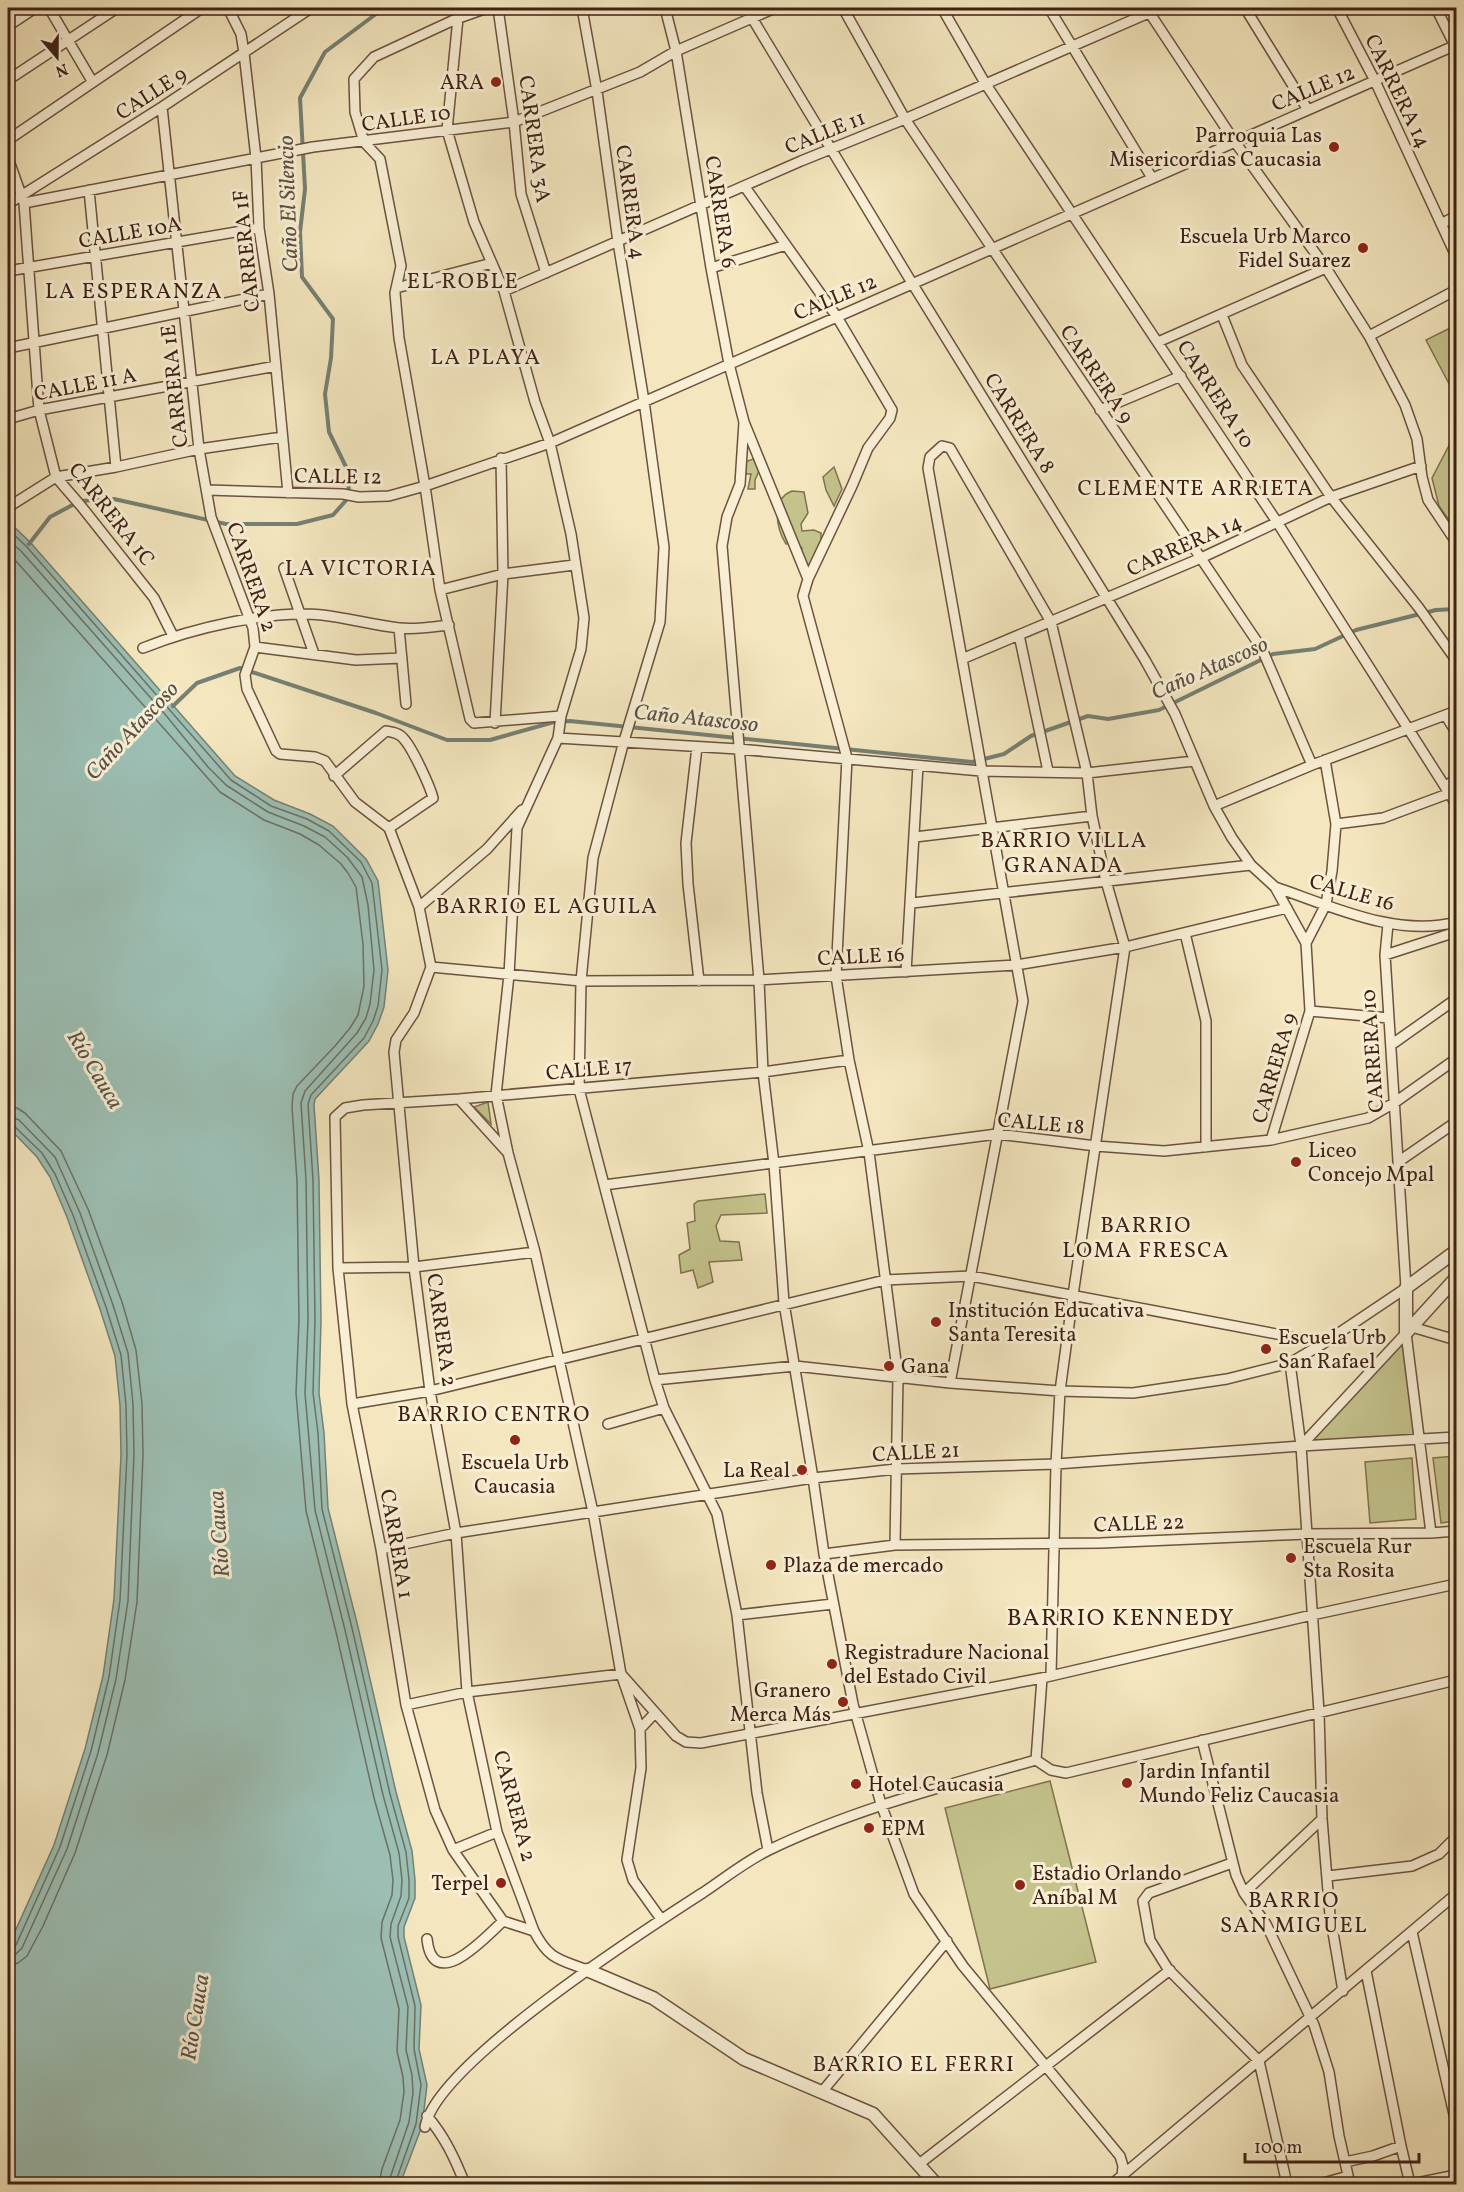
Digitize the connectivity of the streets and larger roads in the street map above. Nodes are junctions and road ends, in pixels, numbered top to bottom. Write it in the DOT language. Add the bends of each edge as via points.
graph roads {
  1 [pos="35,8"];
  2 [pos="49,8"];
  3 [pos="117,8"];
  4 [pos="202,8"];
  5 [pos="228,8"];
  6 [pos="311,8"];
  7 [pos="488,8"];
  8 [pos="498,8"];
  9 [pos="582,8"];
  10 [pos="665,8"];
  11 [pos="746,8"];
  12 [pos="775,8"];
  13 [pos="843,8"];
  14 [pos="942,8"];
  15 [pos="1050,8"];
  16 [pos="1160,8"];
  17 [pos="1245,8"];
  18 [pos="1337,8"];
  19 [pos="1436,8"];
  20 [pos="1149,12"];
  21 [pos="458,18"];
  22 [pos="752,18"];
  23 [pos="8,26"];
  24 [pos="69,39"];
  25 [pos="1072,45"];
  26 [pos="1456,46"];
  27 [pos="676,51"];
  28 [pos="244,53"];
  29 [pos="8,80"];
  30 [pos="92,81"];
  31 [pos="1375,81"];
  32 [pos="986,83"];
  33 [pos="597,90"];
  34 [pos="162,107"];
  35 [pos="1308,110"];
  36 [pos="904,118"];
  37 [pos="514,122"];
  38 [pos="447,130"];
  39 [pos="8,140"];
  40 [pos="364,142"];
  41 [pos="1234,142"];
  42 [pos="831,150"];
  43 [pos="8,158"];
  44 [pos="256,158"];
  45 [pos="170,174"];
  46 [pos="1152,178"];
  47 [pos="745,187"];
  48 [pos="89,190"];
  49 [pos="23,199"];
  50 [pos="8,204"];
  51 [pos="701,206"];
  52 [pos="1073,213"];
  53 [pos="1456,216"];
  54 [pos="1440,224"];
  55 [pos="259,228"];
  56 [pos="618,242"];
  57 [pos="176,243"];
  58 [pos="786,245"];
  59 [pos="991,249"];
  60 [pos="96,256"];
  61 [pos="1456,256"];
  62 [pos="492,263"];
  63 [pos="27,268"];
  64 [pos="711,268"];
  65 [pos="1326,268"];
  66 [pos="8,271"];
  67 [pos="546,273"];
  68 [pos="912,283"];
  69 [pos="396,288"];
  70 [pos="1456,290"];
  71 [pos="504,291"];
  72 [pos="269,294"];
  73 [pos="184,312"];
  74 [pos="1222,315"];
  75 [pos="837,316"];
  76 [pos="103,328"];
  77 [pos="1369,336"];
  78 [pos="33,342"];
  79 [pos="1158,342"];
  80 [pos="8,348"];
  81 [pos="729,364"];
  82 [pos="276,366"];
  83 [pos="1181,376"];
  84 [pos="191,382"];
  85 [pos="110,397"];
  86 [pos="644,401"];
  87 [pos="39,410"];
  88 [pos="1100,410"];
  89 [pos="8,419"];
  90 [pos="744,422"];
  91 [pos="282,437"];
  92 [pos="549,442"];
  93 [pos="199,449"];
  94 [pos="501,458"];
  95 [pos="1421,466"];
  96 [pos="116,467"];
  97 [pos="56,477"];
  98 [pos="425,486"];
  99 [pos="207,490"];
  100 [pos="288,493"];
  101 [pos="1331,497"];
  102 [pos="10,506"];
  103 [pos="211,517"];
  104 [pos="1276,522"];
  105 [pos="1456,542"];
  106 [pos="1201,558"];
  107 [pos="574,565"];
  108 [pos="284,568"];
  109 [pos="503,574"];
  110 [pos="808,579"];
  111 [pos="440,590"];
  112 [pos="1107,598"];
  113 [pos="300,615"];
  114 [pos="249,619"];
  115 [pos="1051,622"];
  116 [pos="449,625"];
  117 [pos="399,628"];
  118 [pos="1019,635"];
  119 [pos="173,636"];
  120 [pos="255,647"];
  121 [pos="143,648"];
  122 [pos="314,654"];
  123 [pos="402,658"];
  124 [pos="962,659"];
  125 [pos="1456,660"];
  126 [pos="406,704"];
  127 [pos="1456,711"];
  128 [pos="1446,716"];
  129 [pos="560,721"];
  130 [pos="495,723"];
  131 [pos="1410,729"];
  132 [pos="1456,732"];
  133 [pos="558,738"];
  134 [pos="624,741"];
  135 [pos="696,747"];
  136 [pos="738,747"];
  137 [pos="847,756"];
  138 [pos="1325,760"];
  139 [pos="1194,761"];
  140 [pos="1312,765"];
  141 [pos="918,766"];
  142 [pos="981,768"];
  143 [pos="1048,771"];
  144 [pos="1087,773"];
  145 [pos="334,776"];
  146 [pos="1456,778"];
  147 [pos="1448,790"];
  148 [pos="529,803"];
  149 [pos="1456,804"];
  150 [pos="1214,806"];
  151 [pos="1092,816"];
  152 [pos="1336,824"];
  153 [pos="389,828"];
  154 [pos="992,828"];
  155 [pos="915,837"];
  156 [pos="1251,865"];
  157 [pos="1106,881"];
  158 [pos="1275,888"];
  159 [pos="1004,893"];
  160 [pos="912,903"];
  161 [pos="1326,904"];
  162 [pos="419,907"];
  163 [pos="1287,908"];
  164 [pos="1456,922"];
  165 [pos="1388,924"];
  166 [pos="1456,932"];
  167 [pos="1185,933"];
  168 [pos="1306,944"];
  169 [pos="1125,947"];
  170 [pos="1385,955"];
  171 [pos="1016,965"];
  172 [pos="431,967"];
  173 [pos="906,972"];
  174 [pos="509,975"];
  175 [pos="836,976"];
  176 [pos="581,981"];
  177 [pos="699,981"];
  178 [pos="759,981"];
  179 [pos="1456,999"];
  180 [pos="1310,1011"];
  181 [pos="1389,1018"];
  182 [pos="1391,1045"];
  183 [pos="1456,1059"];
  184 [pos="849,1060"];
  185 [pos="763,1072"];
  186 [pos="579,1089"];
  187 [pos="496,1095"];
  188 [pos="459,1099"];
  189 [pos="397,1103"];
  190 [pos="1394,1103"];
  191 [pos="335,1117"];
  192 [pos="1456,1122"];
  193 [pos="997,1134"];
  194 [pos="1271,1140"];
  195 [pos="1096,1146"];
  196 [pos="1206,1147"];
  197 [pos="869,1152"];
  198 [pos="508,1153"];
  199 [pos="1398,1162"];
  200 [pos="774,1164"];
  201 [pos="604,1185"];
  202 [pos="1456,1251"];
  203 [pos="535,1252"];
  204 [pos="414,1267"];
  205 [pos="338,1268"];
  206 [pos="971,1276"];
  207 [pos="1456,1278"];
  208 [pos="885,1280"];
  209 [pos="1406,1288"];
  210 [pos="1073,1295"];
  211 [pos="784,1303"];
  212 [pos="1409,1330"];
  213 [pos="644,1339"];
  214 [pos="1456,1340"];
  215 [pos="1324,1343"];
  216 [pos="560,1359"];
  217 [pos="1290,1363"];
  218 [pos="795,1366"];
  219 [pos="898,1377"];
  220 [pos="655,1380"];
  221 [pos="950,1383"];
  222 [pos="430,1391"];
  223 [pos="1060,1391"];
  224 [pos="352,1404"];
  225 [pos="664,1408"];
  226 [pos="608,1424"];
  227 [pos="1456,1437"];
  228 [pos="1421,1441"];
  229 [pos="1301,1446"];
  230 [pos="1056,1464"];
  231 [pos="897,1469"];
  232 [pos="813,1478"];
  233 [pos="706,1495"];
  234 [pos="593,1512"];
  235 [pos="1456,1531"];
  236 [pos="456,1533"];
  237 [pos="1431,1533"];
  238 [pos="1307,1534"];
  239 [pos="1055,1544"];
  240 [pos="895,1545"];
  241 [pos="381,1548"];
  242 [pos="824,1554"];
  243 [pos="1456,1584"];
  244 [pos="833,1604"];
  245 [pos="737,1614"];
  246 [pos="1312,1614"];
  247 [pos="621,1674"];
  248 [pos="1046,1677"];
  249 [pos="1456,1680"];
  250 [pos="467,1692"];
  251 [pos="406,1705"];
  252 [pos="1319,1712"];
  253 [pos="655,1713"];
  254 [pos="855,1713"];
  255 [pos="640,1729"];
  256 [pos="752,1733"];
  257 [pos="1202,1740"];
  258 [pos="1036,1760"];
  259 [pos="881,1804"];
  260 [pos="1322,1819"];
  261 [pos="497,1832"];
  262 [pos="1456,1837"];
  263 [pos="453,1850"];
  264 [pos="768,1850"];
  265 [pos="1232,1863"];
  266 [pos="1328,1876"];
  267 [pos="1245,1893"];
  268 [pos="1456,1894"];
  269 [pos="661,1919"];
  270 [pos="503,1921"];
  271 [pos="534,1931"];
  272 [pos="1412,1932"];
  273 [pos="427,1940"];
  274 [pos="947,1941"];
  275 [pos="587,1970"];
  276 [pos="1170,1971"];
  277 [pos="1366,1971"];
  278 [pos="1343,1991"];
  279 [pos="1310,2019"];
  280 [pos="1259,2061"];
  281 [pos="1045,2065"];
  282 [pos="821,2092"];
  283 [pos="427,2116"];
  284 [pos="1456,2123"];
  285 [pos="425,2127"];
  286 [pos="1401,2146"];
  287 [pos="1345,2162"];
  288 [pos="919,2164"];
  289 [pos="1456,2175"];
  290 [pos="1122,2176"];
  291 [pos="1349,2180"];
  292 [pos="465,2184"];
  293 [pos="936,2184"];
  294 [pos="1112,2184"];
  295 [pos="1287,2184"];
  296 [pos="1320,2184"];
  297 [pos="1411,2184"];
  1 -- 23 [label="street"];
  2 -- 24 [label="street"];
  3 -- 24 [label="street"];
  4 -- 30 [label="street"];
  5 -- 28 [label="street, CARRERA 1F" via="241,34"];
  6 -- 28 [label="street, CALLE 9"];
  7 -- 21 [label="street"];
  8 -- 37 [label="street, CARRERA 3A"];
  9 -- 33 [label="street, CARRERA 4"];
  10 -- 27 [label="street, CARRERA 6"];
  11 -- 22 [label="street, CARRERA 8"];
  12 -- 22 [label="street, CALLE 10"];
  13 -- 36 [label="street, CARRERA 9"];
  14 -- 32 [label="street, CARRERA 10"];
  15 -- 25 [label="street"];
  16 -- 20 [label="street, CALLE 11"];
  17 -- 35 [label="street"];
  18 -- 31 [label="street, CARRERA 14"];
  19 -- 26 [label="street"];
  20 -- 25 [label="street, CALLE 11"];
  20 -- 41 [label="street"];
  21 -- 38 [label="street"];
  21 -- 40 [label="street" via="374,57 354,80 355,112"];
  22 -- 27 [label="street, CALLE 10"];
  22 -- 42 [label="street, CARRERA 8"];
  24 -- 29 [label="street"];
  24 -- 30 [label="street"];
  25 -- 32 [label="street, CALLE 11"];
  25 -- 46 [label="street"];
  26 -- 31 [label="street, CALLE 12"];
  27 -- 33 [label="street, CALLE 10"];
  27 -- 51 [label="street, CARRERA 6"];
  28 -- 34 [label="street, CALLE 9"];
  28 -- 44 [label="street, CARRERA 1F"];
  30 -- 39 [label="street"];
  31 -- 35 [label="street, CALLE 12"];
  31 -- 54 [label="street, CARRERA 14"];
  32 -- 36 [label="street, CALLE 11"];
  32 -- 52 [label="street, CARRERA 10"];
  33 -- 37 [label="street, CALLE 10"];
  33 -- 56 [label="street, CARRERA 4"];
  34 -- 45 [label="street, CARRERA 1E"];
  34 -- 49 [label="street, CALLE 9"];
  35 -- 41 [label="street, CALLE 12"];
  36 -- 42 [label="street, CALLE 11"];
  36 -- 59 [label="street, CARRERA 9"];
  37 -- 38 [label="street, CALLE 10"];
  37 -- 67 [label="street, CARRERA 3A" via="521,194"];
  38 -- 40 [label="street, CALLE 10"];
  38 -- 62 [label="street" via="474,222"];
  40 -- 44 [label="street, CALLE 10"];
  40 -- 69 [label="street" via="380,159 401,266"];
  41 -- 46 [label="street, CALLE 12"];
  41 -- 65 [label="street"];
  42 -- 47 [label="street, CALLE 11"];
  42 -- 68 [label="street, CARRERA 8"];
  43 -- 49 [label="street, CARRERA 1C"];
  44 -- 45 [label="street, CALLE 10"];
  44 -- 55 [label="street, CARRERA 1F"];
  45 -- 48 [label="street, CALLE 10"];
  45 -- 57 [label="street, CARRERA 1E"];
  46 -- 52 [label="street, CALLE 12"];
  47 -- 51 [label="street, CALLE 11"];
  47 -- 58 [label="street"];
  48 -- 49 [label="street, CALLE 10"];
  48 -- 60 [label="street"];
  49 -- 50 [label="street, CALLE 9"];
  49 -- 63 [label="street, CARRERA 1C"];
  51 -- 56 [label="street, CALLE 11"];
  51 -- 64 [label="street, CARRERA 6"];
  52 -- 59 [label="street, CALLE 12"];
  52 -- 79 [label="street, CARRERA 10"];
  53 -- 54 [label="street"];
  54 -- 61 [label="street, CARRERA 14"];
  55 -- 57 [label="street, CALLE 10A"];
  55 -- 72 [label="street, CARRERA 1F"];
  56 -- 67 [label="street, CALLE 11"];
  56 -- 86 [label="street, CARRERA 4"];
  57 -- 60 [label="street, CALLE 10A"];
  57 -- 73 [label="street, CARRERA 1E"];
  58 -- 64 [label="street"];
  58 -- 75 [label="street"];
  59 -- 68 [label="street, CALLE 12"];
  59 -- 88 [label="street, CARRERA 9"];
  60 -- 63 [label="street, CALLE 10A"];
  60 -- 76 [label="street"];
  62 -- 69 [label="street"];
  62 -- 71 [label="street"];
  63 -- 66 [label="street, CALLE 10A"];
  63 -- 78 [label="street, CARRERA 1C"];
  64 -- 81 [label="street, CARRERA 6"];
  65 -- 74 [label="street"];
  65 -- 77 [label="street"];
  67 -- 71 [label="street, CALLE 11"];
  68 -- 75 [label="street, CALLE 12"];
  68 -- 112 [label="street, CARRERA 8"];
  69 -- 98 [label="street" via="399,339"];
  70 -- 77 [label="street"];
  71 -- 92 [label="street"];
  72 -- 73 [label="street"];
  72 -- 82 [label="street, CARRERA 1F"];
  73 -- 76 [label="street"];
  73 -- 84 [label="street, CARRERA 1E"];
  74 -- 79 [label="street"];
  74 -- 101 [label="street" via="1242,365"];
  75 -- 81 [label="street, CALLE 12"];
  75 -- 110 [label="street" via="892,413 868,448"];
  76 -- 78 [label="street"];
  76 -- 85 [label="street"];
  77 -- 95 [label="street" via="1405,405"];
  78 -- 80 [label="street"];
  78 -- 87 [label="street, CARRERA 1C"];
  79 -- 83 [label="street, CARRERA 10"];
  81 -- 86 [label="street, CALLE 12"];
  81 -- 90 [label="street, CARRERA 6"];
  82 -- 84 [label="street, CALLE 11 A"];
  82 -- 91 [label="street, CARRERA 1F"];
  83 -- 88 [label="street"];
  83 -- 104 [label="street, CARRERA 10"];
  84 -- 85 [label="street, CALLE 11 A"];
  84 -- 93 [label="street, CARRERA 1E"];
  85 -- 87 [label="street, CALLE 11 A"];
  85 -- 96 [label="street"];
  86 -- 92 [label="street, CALLE 12"];
  86 -- 134 [label="street, CARRERA 4" via="664,547 660,622"];
  87 -- 89 [label="street, CALLE 11 A"];
  87 -- 97 [label="street, CARRERA 1C"];
  88 -- 106 [label="street, CARRERA 9"];
  90 -- 110 [label="street"];
  90 -- 136 [label="street" via="740,484 727,517 722,546"];
  91 -- 93 [label="street"];
  91 -- 100 [label="street, CARRERA 1F"];
  92 -- 94 [label="street, CALLE 12"];
  92 -- 107 [label="street" via="571,534"];
  93 -- 96 [label="street"];
  93 -- 99 [label="street, CARRERA 1E"];
  94 -- 98 [label="street, CALLE 12"];
  94 -- 109 [label="street"];
  95 -- 101 [label="street, CARRERA 14"];
  95 -- 105 [label="street" via="1428,500"];
  96 -- 97 [label="street"];
  97 -- 102 [label="street"];
  97 -- 119 [label="street, CARRERA 1C" via="154,598"];
  98 -- 100 [label="street, CALLE 12" via="389,496"];
  98 -- 111 [label="street"];
  99 -- 100 [label="street, CALLE 12"];
  99 -- 103 [label="street, CARRERA 1E"];
  101 -- 104 [label="street, CARRERA 14"];
  101 -- 125 [label="street"];
  103 -- 114 [label="street, CARRERA 2"];
  104 -- 106 [label="street, CARRERA 14"];
  104 -- 131 [label="street, CARRERA 10"];
  106 -- 112 [label="street, CARRERA 14"];
  106 -- 140 [label="street, CARRERA 9" via="1262,649"];
  107 -- 109 [label="street"];
  107 -- 129 [label="street" via="584,618 581,649"];
  108 -- 113 [label="street"];
  109 -- 111 [label="street"];
  109 -- 130 [label="street"];
  110 -- 137 [label="street" via="803,596"];
  111 -- 116 [label="street"];
  112 -- 115 [label="street, CARRERA 14"];
  112 -- 139 [label="street, CARRERA 8" via="1175,714"];
  113 -- 114 [label="street"];
  113 -- 117 [label="street"];
  113 -- 122 [label="street"];
  114 -- 119 [label="street"];
  114 -- 120 [label="street, CARRERA 2"];
  115 -- 118 [label="street, CARRERA 14"];
  115 -- 124 [label="street" via="950,448 942,446 930,457 928,468"];
  115 -- 144 [label="street"];
  116 -- 117 [label="street"];
  116 -- 130 [label="street" via="470,719 474,723"];
  117 -- 123 [label="street"];
  118 -- 124 [label="street, CARRERA 14"];
  118 -- 143 [label="street"];
  119 -- 121 [label="street"];
  120 -- 122 [label="street"];
  120 -- 145 [label="street, CARRERA 2" via="247,670 248,689 276,751 325,761"];
  122 -- 123 [label="street" via="356,660"];
  123 -- 126 [label="street"];
  124 -- 142 [label="street"];
  127 -- 128 [label="street"];
  128 -- 131 [label="street"];
  128 -- 132 [label="street"];
  129 -- 130 [label="street"];
  129 -- 133 [label="street"];
  131 -- 138 [label="street"];
  131 -- 147 [label="street, CARRERA 10"];
  133 -- 134 [label="street"];
  133 -- 148 [label="street"];
  134 -- 135 [label="street"];
  134 -- 176 [label="street, CARRERA 4" via="593,858"];
  135 -- 136 [label="street"];
  135 -- 177 [label="street" via="686,843"];
  136 -- 137 [label="street"];
  136 -- 178 [label="street"];
  137 -- 141 [label="street"];
  137 -- 175 [label="street"];
  138 -- 140 [label="street"];
  138 -- 152 [label="street, CARRERA 9"];
  139 -- 144 [label="street"];
  139 -- 150 [label="street, CARRERA 8"];
  140 -- 150 [label="street"];
  141 -- 142 [label="street"];
  141 -- 155 [label="street"];
  142 -- 143 [label="street"];
  142 -- 154 [label="street"];
  143 -- 144 [label="street"];
  144 -- 151 [label="street"];
  145 -- 153 [label="street, CARRERA 2" via="355,802"];
  145 -- 153 [label="street" via="386,731 404,738 433,798"];
  146 -- 147 [label="street"];
  147 -- 149 [label="street, CARRERA 10"];
  147 -- 152 [label="street" via="1383,818"];
  148 -- 162 [label="street" via="486,849"];
  148 -- 174 [label="street" via="517,828"];
  150 -- 156 [label="street, CARRERA 8"];
  151 -- 154 [label="street"];
  151 -- 157 [label="street"];
  152 -- 161 [label="street, CARRERA 9"];
  153 -- 162 [label="street"];
  154 -- 155 [label="street"];
  154 -- 159 [label="street"];
  155 -- 160 [label="street"];
  156 -- 157 [label="street"];
  156 -- 158 [label="street, CARRERA 8"];
  157 -- 159 [label="street"];
  157 -- 169 [label="street"];
  158 -- 161 [label="street, CALLE 16"];
  158 -- 163 [label="street"];
  159 -- 160 [label="street"];
  159 -- 171 [label="street"];
  160 -- 173 [label="street"];
  161 -- 165 [label="street, CALLE 16"];
  161 -- 168 [label="street, CARRERA 9"];
  162 -- 172 [label="street"];
  163 -- 167 [label="street, CALLE 16"];
  163 -- 168 [label="street"];
  164 -- 165 [label="street, CALLE 16"];
  165 -- 170 [label="street, CARRERA 10"];
  166 -- 170 [label="street"];
  167 -- 169 [label="street, CALLE 16"];
  167 -- 196 [label="street" via="1206,1021"];
  168 -- 180 [label="street, CARRERA 9"];
  169 -- 171 [label="street, CALLE 16"];
  169 -- 195 [label="street"];
  170 -- 181 [label="street, CARRERA 10"];
  171 -- 173 [label="street, CALLE 16"];
  171 -- 193 [label="street" via="1023,1001"];
  172 -- 174 [label="street, CALLE 16"];
  172 -- 189 [label="street, CARRERA 2" via="414,1013 396,1040"];
  173 -- 175 [label="street, CALLE 16"];
  174 -- 176 [label="street, CALLE 16"];
  174 -- 187 [label="street"];
  175 -- 178 [label="street, CALLE 16"];
  175 -- 184 [label="street"];
  176 -- 177 [label="street, CALLE 16"];
  176 -- 186 [label="street, CARRERA 4"];
  177 -- 178 [label="street, CALLE 16"];
  178 -- 185 [label="street"];
  179 -- 182 [label="street"];
  180 -- 181 [label="street"];
  180 -- 194 [label="street, CARRERA 9"];
  181 -- 182 [label="street, CARRERA 10"];
  182 -- 190 [label="street, CARRERA 10"];
  183 -- 190 [label="street, CALLE 18"];
  184 -- 185 [label="street, CALLE 17"];
  184 -- 197 [label="street"];
  185 -- 186 [label="street, CALLE 17"];
  185 -- 200 [label="street"];
  186 -- 187 [label="street, CALLE 17"];
  186 -- 201 [label="street, CARRERA 4"];
  187 -- 188 [label="street, CALLE 17"];
  187 -- 198 [label="street"];
  188 -- 189 [label="street, CALLE 17"];
  188 -- 198 [label="street"];
  189 -- 191 [label="street, CALLE 17" via="345,1108"];
  189 -- 204 [label="street, CARRERA 2"];
  190 -- 194 [label="street, CALLE 18" via="1368,1118"];
  190 -- 199 [label="street, CARRERA 10"];
  191 -- 205 [label="street, CARRERA 1"];
  192 -- 199 [label="street"];
  193 -- 195 [label="street, CALLE 18"];
  193 -- 197 [label="street, CALLE 18"];
  193 -- 206 [label="street"];
  194 -- 196 [label="street, CALLE 18"];
  195 -- 196 [label="street, CALLE 18" via="1164,1151"];
  195 -- 210 [label="street"];
  197 -- 200 [label="street, CALLE 18"];
  197 -- 208 [label="street"];
  198 -- 203 [label="street"];
  199 -- 209 [label="street, CARRERA 10"];
  200 -- 201 [label="street, CALLE 18"];
  200 -- 211 [label="street"];
  201 -- 213 [label="street, CARRERA 4"];
  202 -- 209 [label="street"];
  203 -- 204 [label="street"];
  203 -- 216 [label="street"];
  204 -- 205 [label="street"];
  204 -- 222 [label="street, CARRERA 2"];
  205 -- 224 [label="street, CARRERA 1"];
  206 -- 208 [label="street"];
  206 -- 210 [label="street"];
  206 -- 221 [label="street"];
  207 -- 212 [label="street"];
  208 -- 211 [label="street"];
  208 -- 219 [label="street"];
  209 -- 212 [label="street, CARRERA 10"];
  209 -- 215 [label="street"];
  210 -- 215 [label="street"];
  210 -- 223 [label="street"];
  211 -- 213 [label="street"];
  211 -- 218 [label="street"];
  212 -- 214 [label="street"];
  212 -- 228 [label="street, CARRERA 10"];
  212 -- 229 [label="street"];
  213 -- 216 [label="street"];
  213 -- 220 [label="street, CARRERA 4"];
  215 -- 217 [label="street"];
  216 -- 222 [label="street"];
  216 -- 234 [label="street"];
  217 -- 223 [label="street" via="1227,1379 1133,1394"];
  217 -- 229 [label="street"];
  218 -- 219 [label="street"];
  218 -- 220 [label="street"];
  218 -- 232 [label="street"];
  219 -- 221 [label="street"];
  219 -- 231 [label="street"];
  220 -- 225 [label="street, CARRERA 4"];
  221 -- 223 [label="street"];
  222 -- 224 [label="street"];
  222 -- 236 [label="street, CARRERA 2"];
  223 -- 230 [label="street"];
  224 -- 241 [label="street, CARRERA 1"];
  225 -- 226 [label="street"];
  225 -- 233 [label="street, CARRERA 4"];
  227 -- 228 [label="street, CALLE 21"];
  228 -- 229 [label="street, CALLE 21"];
  228 -- 237 [label="street, CARRERA 10"];
  229 -- 230 [label="street, CALLE 21"];
  229 -- 238 [label="street"];
  230 -- 231 [label="street, CALLE 21"];
  230 -- 239 [label="street"];
  231 -- 232 [label="street, CALLE 21"];
  231 -- 240 [label="street"];
  232 -- 233 [label="street, CALLE 21"];
  232 -- 242 [label="street"];
  233 -- 234 [label="street, CALLE 21"];
  233 -- 245 [label="street, CARRERA 4" via="717,1514"];
  234 -- 236 [label="street, CALLE 21"];
  234 -- 247 [label="street"];
  235 -- 237 [label="street, CALLE 22"];
  236 -- 241 [label="street, CALLE 21"];
  236 -- 250 [label="street, CARRERA 2"];
  237 -- 238 [label="street, CALLE 22"];
  238 -- 239 [label="street, CALLE 22"];
  238 -- 246 [label="street"];
  239 -- 240 [label="street, CALLE 22"];
  239 -- 248 [label="street"];
  240 -- 242 [label="street, CALLE 22"];
  241 -- 251 [label="street, CARRERA 1"];
  242 -- 244 [label="street"];
  243 -- 246 [label="street"];
  244 -- 245 [label="street"];
  244 -- 254 [label="street"];
  245 -- 256 [label="street, CARRERA 4"];
  246 -- 248 [label="street"];
  246 -- 252 [label="street"];
  247 -- 250 [label="street"];
  247 -- 253 [label="street"];
  247 -- 255 [label="street"];
  248 -- 254 [label="street"];
  248 -- 258 [label="street"];
  249 -- 252 [label="street"];
  250 -- 251 [label="street"];
  250 -- 261 [label="street, CARRERA 2"];
  251 -- 263 [label="street, CARRERA 1" via="435,1810"];
  252 -- 257 [label="street"];
  252 -- 260 [label="street"];
  253 -- 255 [label="street"];
  253 -- 256 [label="street" via="686,1742 701,1743"];
  254 -- 256 [label="street"];
  254 -- 259 [label="street"];
  255 -- 269 [label="street" via="641,1768 627,1860 633,1880"];
  256 -- 264 [label="street, CARRERA 4"];
  257 -- 258 [label="street" via="1066,1773 1051,1770"];
  257 -- 265 [label="street"];
  258 -- 259 [label="street"];
  259 -- 264 [label="street"];
  259 -- 274 [label="street" via="914,1894"];
  260 -- 266 [label="street"];
  260 -- 267 [label="street"];
  261 -- 263 [label="street"];
  261 -- 271 [label="street, CARRERA 2"];
  262 -- 266 [label="street" via="1439,1854 1412,1866"];
  263 -- 270 [label="street, CARRERA 1"];
  264 -- 269 [label="street"];
  265 -- 267 [label="street"];
  265 -- 276 [label="street" via="1146,1896 1143,1901 1150,1940"];
  266 -- 278 [label="street" via="1330,1915"];
  267 -- 279 [label="street" via="1266,1924"];
  268 -- 272 [label="street"];
  269 -- 275 [label="street"];
  270 -- 271 [label="street"];
  270 -- 273 [label="street" via="455,1961 434,1959"];
  271 -- 275 [label="street, CARRERA 2" via="550,1955"];
  272 -- 277 [label="street"];
  272 -- 284 [label="street"];
  274 -- 281 [label="street"];
  274 -- 282 [label="street"];
  275 -- 282 [label="street, CARRERA 2" via="653,1998 744,2059"];
  275 -- 283 [label="street" via="488,2047"];
  276 -- 280 [label="street"];
  276 -- 281 [label="street"];
  277 -- 278 [label="street"];
  277 -- 286 [label="street"];
  278 -- 279 [label="street"];
  279 -- 280 [label="street"];
  279 -- 287 [label="street" via="1329,2072"];
  280 -- 290 [label="street"];
  280 -- 295 [label="street"];
  281 -- 288 [label="street"];
  281 -- 290 [label="street" via="1120,2156"];
  282 -- 288 [label="street, CARRERA 2" via="873,2114"];
  283 -- 285 [label="street"];
  283 -- 292 [label="street" via="444,2140"];
  286 -- 287 [label="street"];
  286 -- 297 [label="street"];
  287 -- 291 [label="street"];
  288 -- 293 [label="street, CARRERA 2"];
  289 -- 297 [label="street"];
  290 -- 294 [label="street"];
  291 -- 296 [label="street"];
}
